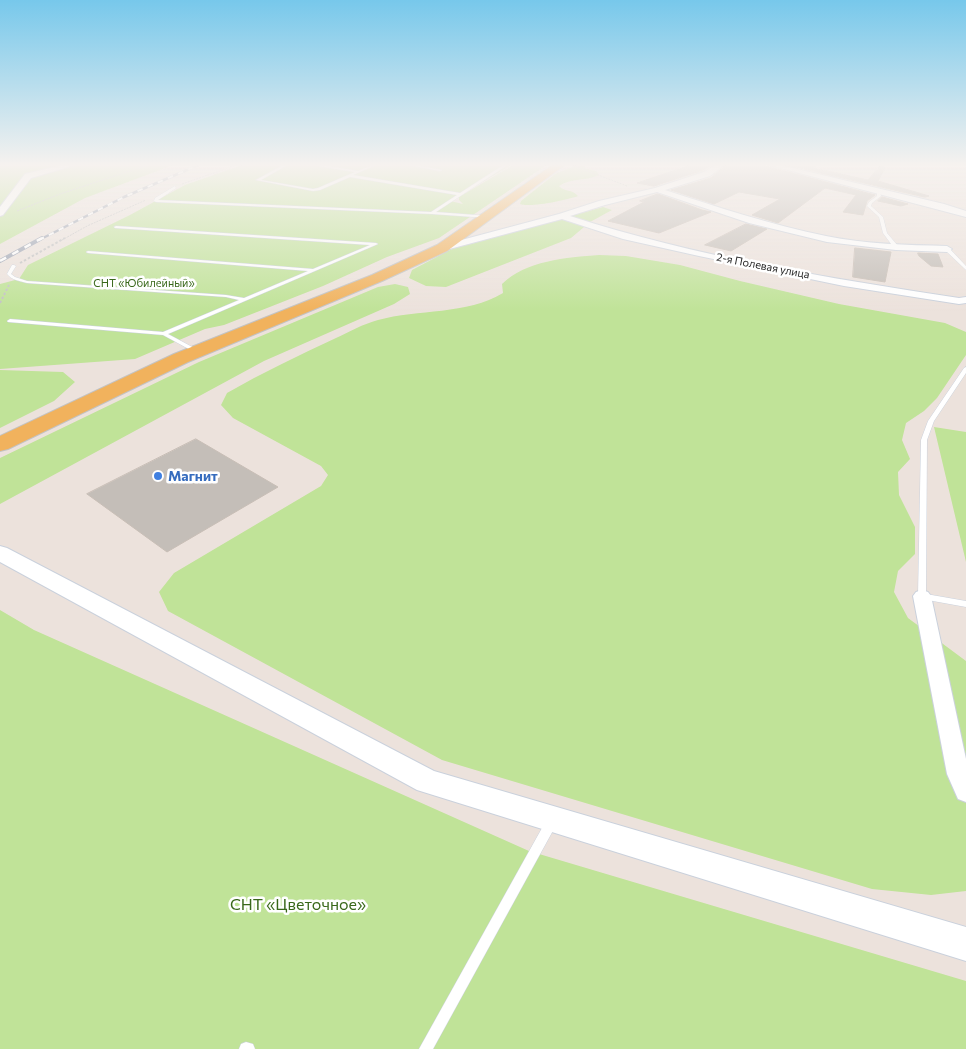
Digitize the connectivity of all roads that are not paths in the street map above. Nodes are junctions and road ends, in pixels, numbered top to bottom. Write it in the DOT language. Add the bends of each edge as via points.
graph roads {
  1 [pos="432,213"];
  2 [pos="494,213"];
  3 [pos="571,213"];
  4 [pos="727,213"];
  5 [pos="877,213"];
  6 [pos="562,216"];
  7 [pos="488,217"];
  8 [pos="116,227"];
  9 [pos="896,247"];
  10 [pos="442,248"];
  11 [pos="947,249"];
  12 [pos="88,252"];
  13 [pos="14,266"];
  14 [pos="966,269"];
  15 [pos="314,270"];
  16 [pos="244,300"];
  17 [pos="964,301"];
  18 [pos="10,321"];
  19 [pos="164,334"];
  20 [pos="196,351"];
  21 [pos="966,369"];
  22 [pos="0,444"];
  23 [pos="0,553"];
  24 [pos="922,596"];
  25 [pos="966,604"];
  26 [pos="966,792"];
  27 [pos="553,819"];
  28 [pos="966,944"];
  29 [pos="426,1049"];
  1 -- 7 [label="lane"];
  2 -- 7 [label="main road"];
  3 -- 6 [label="street"];
  4 -- 9 [label="street" via="828,239"];
  5 -- 9 [label="lane" via="884,224 885,233"];
  6 -- 10 [label="street"];
  6 -- 17 [label="street, 2-я Полевая улица" via="626,237 699,254 844,283"];
  7 -- 10 [label="main road"];
  8 -- 15 [label="lane" via="376,244"];
  9 -- 11 [label="street"];
  10 -- 20 [label="main road" via="377,278"];
  11 -- 14 [label="lane"];
  12 -- 15 [label="lane"];
  13 -- 16 [label="lane" via="9,274 28,282"];
  15 -- 16 [label="lane"];
  16 -- 19 [label="lane"];
  18 -- 19 [label="lane"];
  19 -- 20 [label="lane"];
  20 -- 22 [label="main road"];
  21 -- 24 [label="lane" via="931,422 924,440"];
  23 -- 27 [label="street" via="428,781"];
  24 -- 25 [label="lane"];
  24 -- 26 [label="street" via="958,774"];
  27 -- 28 [label="street"];
  27 -- 29 [label="lane"];
}
